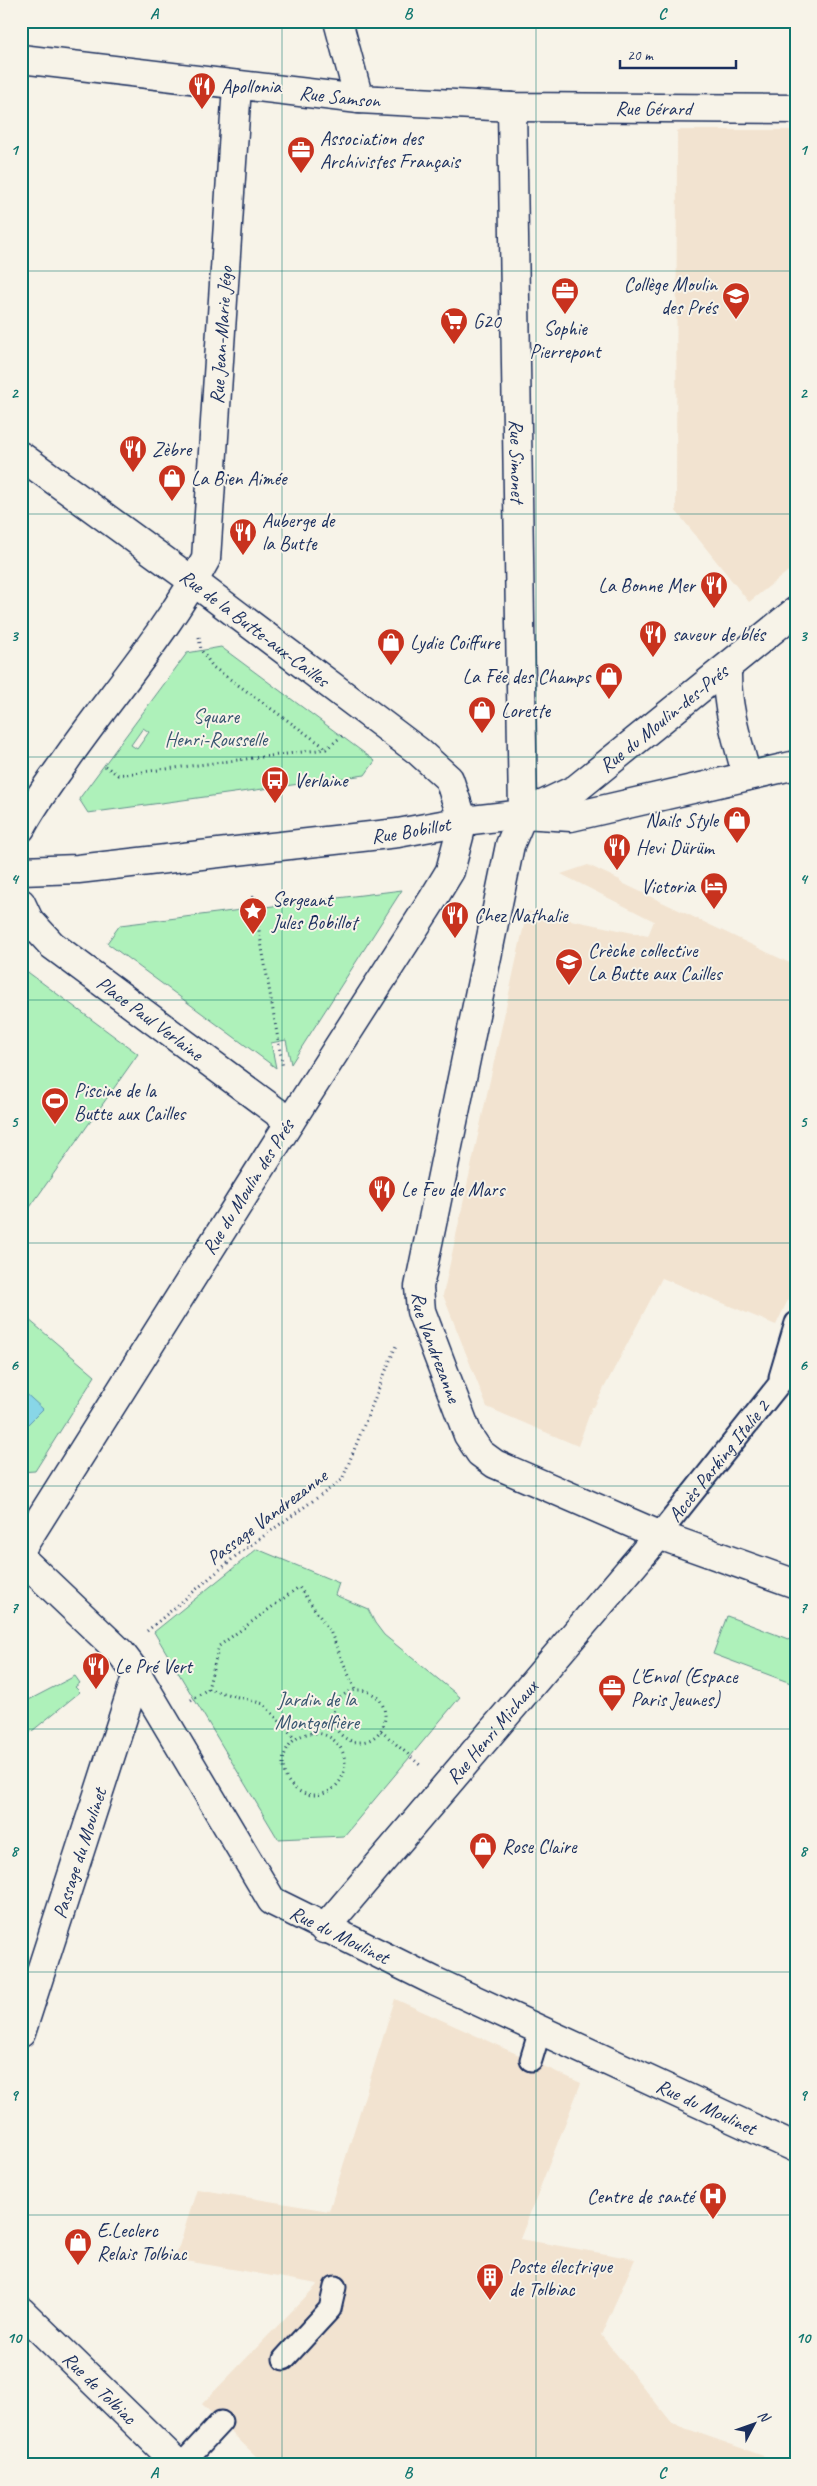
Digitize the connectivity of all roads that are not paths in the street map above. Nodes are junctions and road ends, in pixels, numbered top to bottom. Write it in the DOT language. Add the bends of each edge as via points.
graph roads {
  1 [pos="338,21"];
  2 [pos="21,59"];
  3 [pos="237,86"];
  4 [pos="359,99"];
  5 [pos="512,107"];
  6 [pos="796,108"];
  7 [pos="25,467"];
  8 [pos="194,582"];
  9 [pos="796,611"];
  10 [pos="727,668"];
  11 [pos="796,765"];
  12 [pos="747,776"];
  13 [pos="523,814"];
  14 [pos="463,821"];
  15 [pos="21,828"];
  16 [pos="21,871"];
  17 [pos="25,911"];
  18 [pos="290,1122"];
  19 [pos="796,1323"];
  20 [pos="796,1363"];
  21 [pos="778,1385"];
  22 [pos="659,1535"];
  23 [pos="21,1549"];
  24 [pos="21,1558"];
  25 [pos="796,1584"];
  26 [pos="138,1674"];
  27 [pos="324,1928"];
  28 [pos="540,2030"];
  29 [pos="21,2033"];
  30 [pos="531,2060"];
  31 [pos="796,2148"];
  32 [pos="335,2288"];
  33 [pos="21,2311"];
  34 [pos="284,2358"];
  35 [pos="221,2422"];
  36 [pos="180,2465"];
  1 -- 4 [label="street"];
  2 -- 3 [label="street, Rue Samson"];
  3 -- 4 [label="street, Rue Samson"];
  3 -- 8 [label="street, Rue Jean-Marie Jégo" via="206,559"];
  4 -- 5 [label="street, Rue Samson"];
  5 -- 6 [label="street, Rue Gérard"];
  5 -- 13 [label="street, Rue Simonet"];
  7 -- 8 [label="street, Rue de la Butte-aux-Cailles"];
  8 -- 14 [label="street, Rue de la Butte-aux-Cailles" via="418,751 449,779"];
  8 -- 15 [label="street" via="76,745"];
  9 -- 10 [label="street, Rue du Moulin-des-Prés"];
  10 -- 12 [label="street" via="730,720"];
  10 -- 13 [label="street, Rue du Moulin-des-Prés" via="576,789"];
  11 -- 12 [label="street, Rue Bobillot"];
  12 -- 13 [label="street, Rue Bobillot" via="572,817"];
  13 -- 14 [label="street, Rue Bobillot"];
  13 -- 22 [label="street, Rue Vandrezanne" via="510,845 419,1287 421,1311 468,1435 480,1453 495,1464"];
  14 -- 16 [label="street, Rue Bobillot" via="398,832 167,859 78,869"];
  14 -- 18 [label="street, Rue du Moulin des Prés" via="450,871"];
  17 -- 18 [label="street, Place Paul Verlaine" via="52,945"];
  18 -- 23 [label="street, Rue du Moulin des Prés"];
  19 -- 21 [label="lane"];
  20 -- 21 [label="lane, Accès Parking Italie 2"];
  21 -- 22 [label="lane, Accès Parking Italie 2"];
  22 -- 25 [label="street, Rue Vandrezanne"];
  22 -- 27 [label="street, Rue Henri Michaux"];
  24 -- 26 [label="street, Rue du Moulinet" via="120,1652"];
  26 -- 27 [label="street, Rue du Moulinet" via="272,1901"];
  26 -- 29 [label="street, Passage du Moulinet"];
  27 -- 28 [label="street, Rue du Moulinet"];
  28 -- 30 [label="lane"];
  28 -- 31 [label="street, Rue du Moulinet"];
  32 -- 34 [label="lane" via="330,2309"];
  33 -- 36 [label="street, Rue de Tolbiac"];
  35 -- 36 [label="lane"];
}
